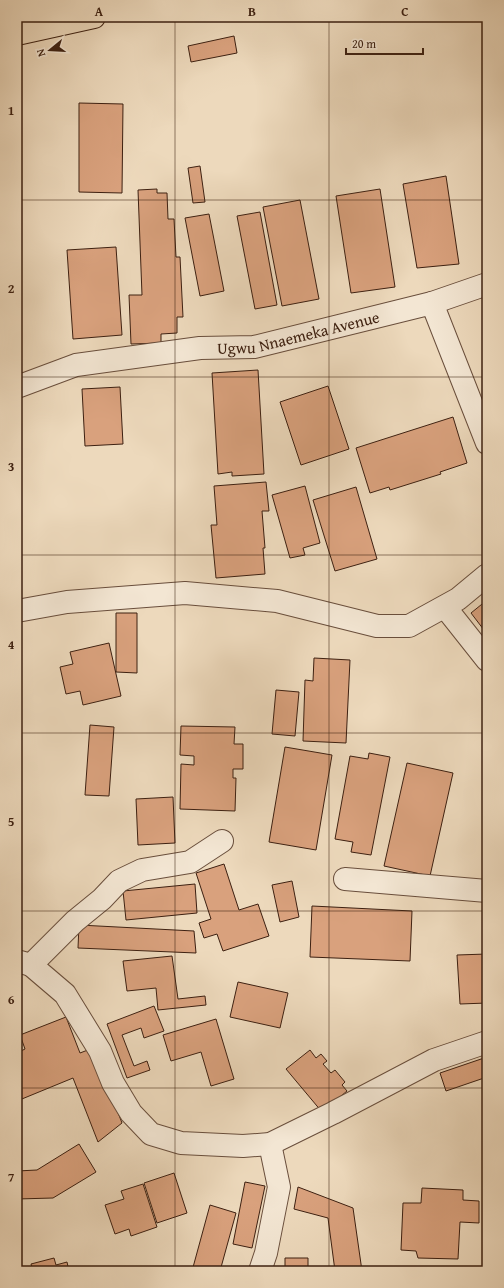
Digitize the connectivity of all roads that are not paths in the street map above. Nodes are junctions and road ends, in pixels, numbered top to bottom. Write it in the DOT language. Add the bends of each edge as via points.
graph roads {
  1 [pos="94,17"];
  2 [pos="17,34"];
  3 [pos="487,284"];
  4 [pos="432,303"];
  5 [pos="17,386"];
  6 [pos="487,443"];
  7 [pos="487,575"];
  8 [pos="445,607"];
  9 [pos="17,611"];
  10 [pos="487,660"];
  11 [pos="222,841"];
  12 [pos="345,879"];
  13 [pos="487,891"];
  14 [pos="24,963"];
  15 [pos="487,1042"];
  16 [pos="270,1144"];
  17 [pos="260,1271"];
  1 -- 2 [label="main road"];
  3 -- 4 [label="street, Ugwu Nnaemeka Avenue"];
  4 -- 5 [label="street, Ugwu Nnaemeka Avenue" via="254,347 200,348 76,365"];
  4 -- 6 [label="street"];
  7 -- 8 [label="street"];
  8 -- 9 [label="street" via="409,626 377,626 277,601 185,594 67,602"];
  8 -- 10 [label="street"];
  11 -- 14 [label="street" via="190,862 142,870 119,881 102,899"];
  12 -- 13 [label="street"];
  14 -- 16 [label="street" via="65,994 100,1051 113,1083 131,1113 150,1134 181,1143 243,1146"];
  15 -- 16 [label="street" via="434,1060"];
  16 -- 17 [label="street" via="279,1187"];
}
